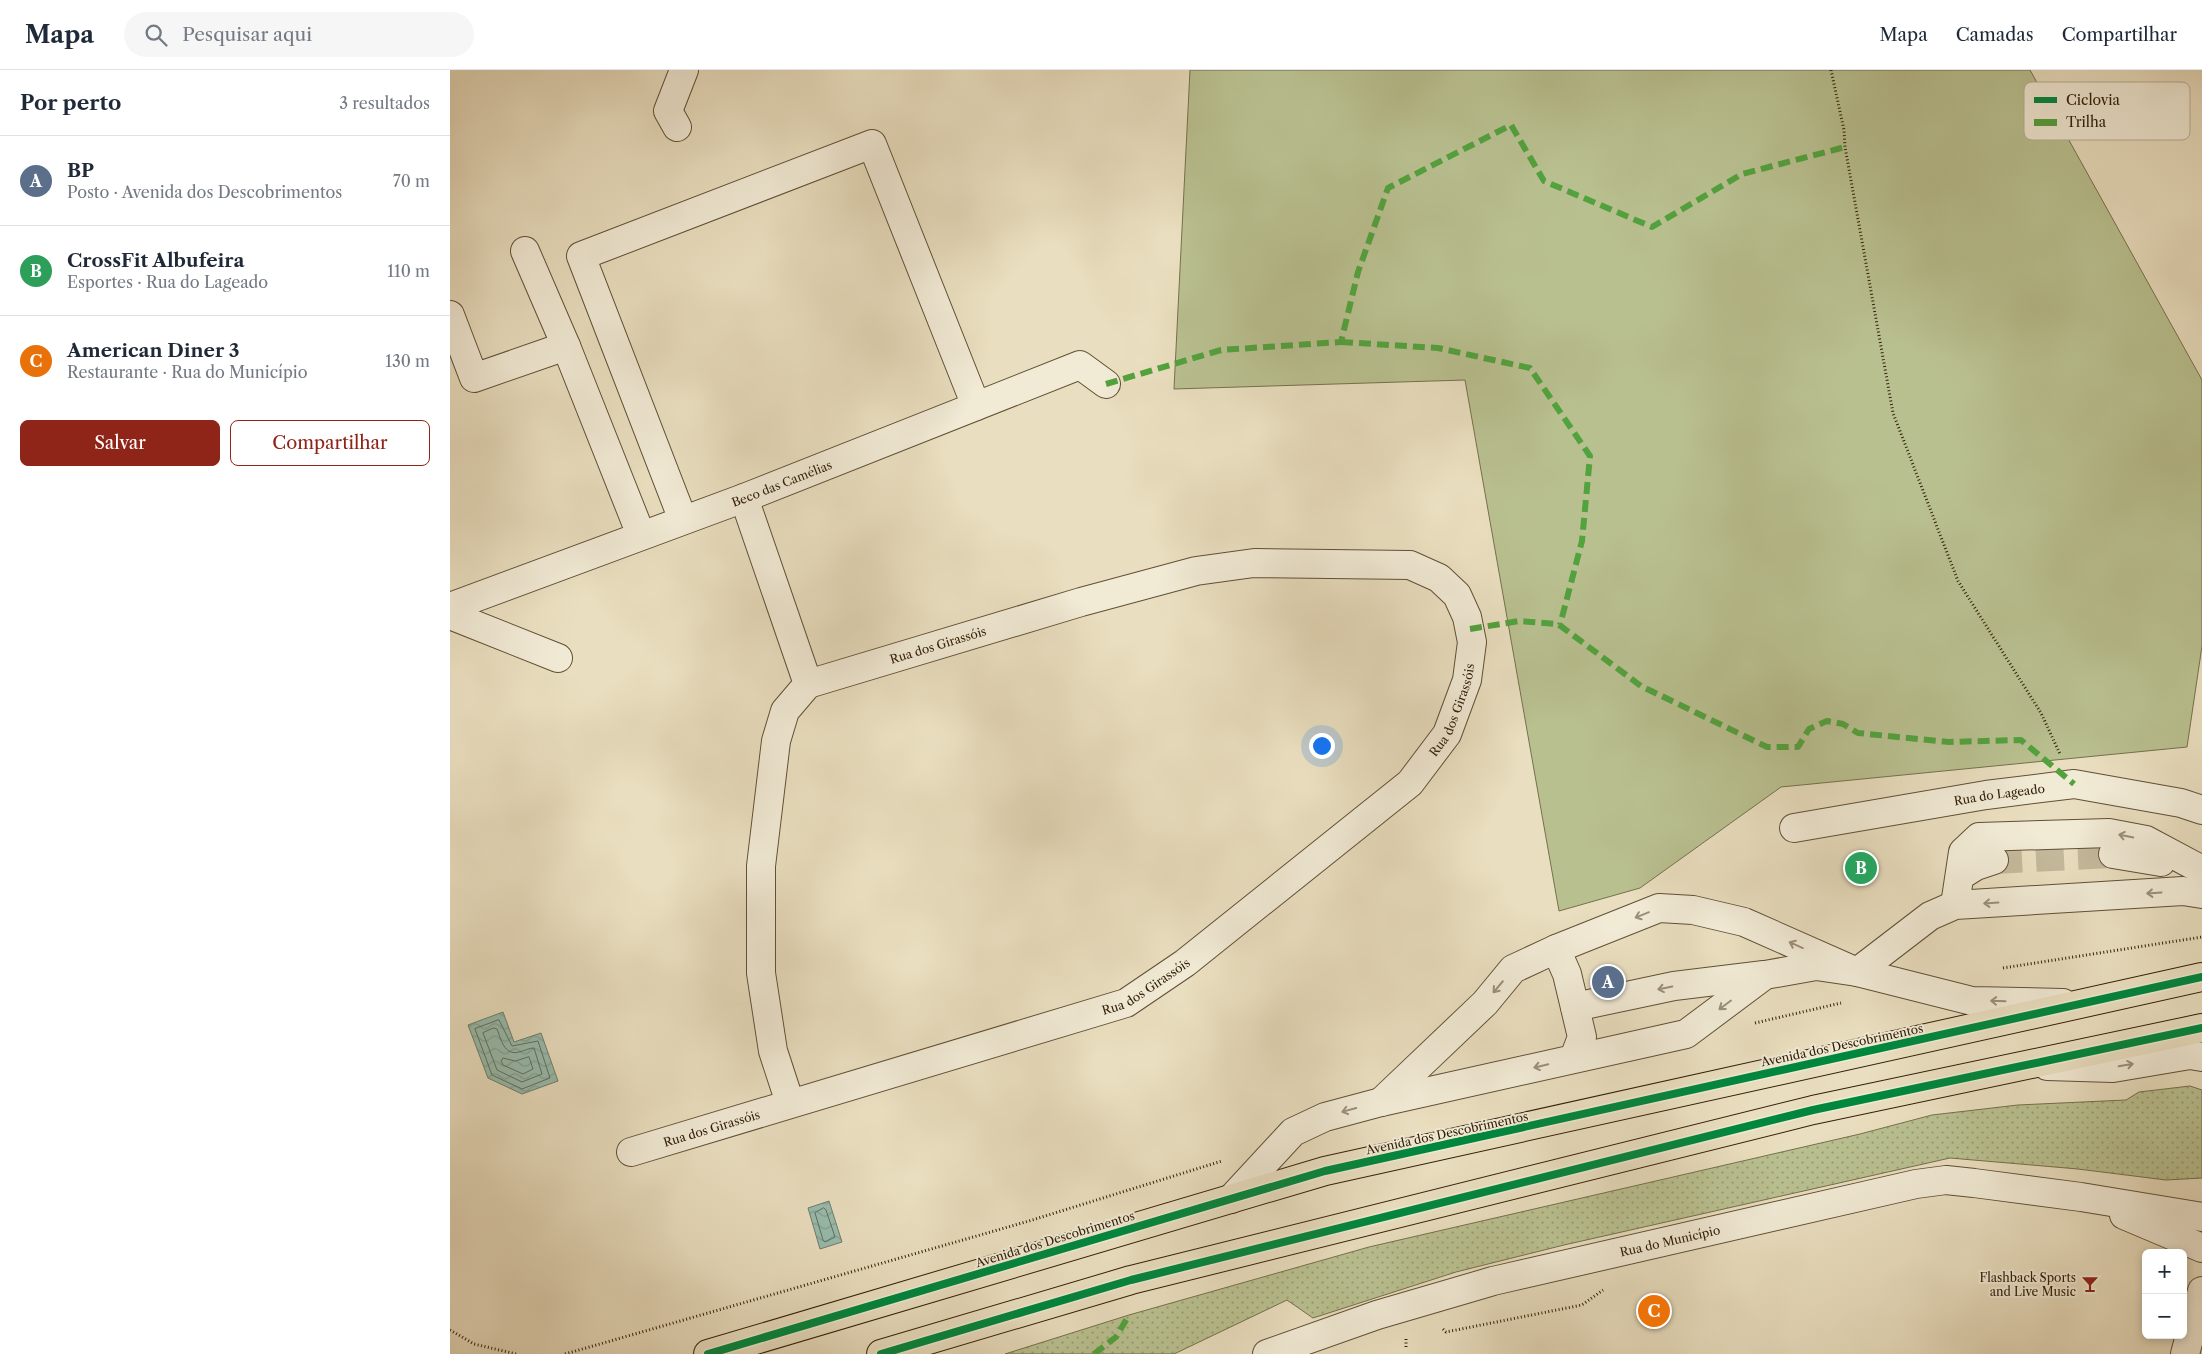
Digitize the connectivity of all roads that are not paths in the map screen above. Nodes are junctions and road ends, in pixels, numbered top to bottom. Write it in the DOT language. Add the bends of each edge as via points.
graph roads {
  1 [pos="684,70"];
  2 [pos="677,127"];
  3 [pos="525,251"];
  4 [pos="450,315"];
  5 [pos="566,346"];
  6 [pos="1106,384"];
  7 [pos="976,406"];
  8 [pos="744,498"];
  9 [pos="683,520"];
  10 [pos="641,535"];
  11 [pos="450,607"];
  12 [pos="450,615"];
  13 [pos="558,658"];
  14 [pos="808,684"];
  15 [pos="2202,810"];
  16 [pos="1794,828"];
  17 [pos="2113,854"];
  18 [pos="1994,860"];
  19 [pos="1960,876"];
  20 [pos="2201,877"];
  21 [pos="1956,905"];
  22 [pos="1556,949"];
  23 [pos="1857,972"];
  24 [pos="1765,975"];
  25 [pos="2202,977"];
  26 [pos="2082,1004"];
  27 [pos="1575,1007"];
  28 [pos="2202,1028"];
  29 [pos="2202,1057"];
  30 [pos="1574,1058"];
  31 [pos="2025,1065"];
  32 [pos="1381,1102"];
  33 [pos="790,1103"];
  34 [pos="631,1152"];
  35 [pos="2081,1197"];
  36 [pos="1231,1198"];
  37 [pos="2202,1217"];
  38 [pos="2202,1248"];
  39 [pos="2202,1291"];
  40 [pos="2202,1348"];
  41 [pos="708,1354"];
  42 [pos="881,1354"];
  43 [pos="1267,1354"];
  44 [pos="2185,1354"];
  45 [pos="2198,1354"];
  1 -- 2 [label="street" via="668,112"];
  3 -- 5 [label="street"];
  4 -- 5 [label="street" via="474,378"];
  5 -- 10 [label="street"];
  6 -- 7 [label="street, Beco das Camélias" via="1080,365"];
  7 -- 8 [label="street, Beco das Camélias"];
  7 -- 9 [label="street" via="872,144 581,256"];
  8 -- 9 [label="street, Beco das Camélias"];
  8 -- 14 [label="street"];
  9 -- 10 [label="street, Beco das Camélias"];
  10 -- 11 [label="street, Beco das Camélias"];
  12 -- 13 [label="street"];
  14 -- 33 [label="street" via="785,710 776,741 761,866 761,973 773,1051"];
  14 -- 33 [label="street, Rua dos Girassóis" via="1081,602 1196,571 1254,563 1410,565 1438,578 1457,595 1467,617 1472,642 1466,680 1447,734 1410,783 1186,963 1126,1003"];
  15 -- 16 [label="street, Rua do Lageado" via="2181,803 2074,784 1986,795"];
  17 -- 20 [label="street"];
  18 -- 19 [label="street"];
  20 -- 19 [label="street, one-way" via="2146,840 2109,833 1980,838 1963,852"];
  19 -- 21 [label="street"];
  20 -- 21 [label="street, one-way" via="2183,891"];
  21 -- 23 [label="street" via="1930,916"];
  23 -- 22 [label="street, one-way" via="1744,922 1693,910 1660,908"];
  22 -- 27 [label="street" via="1567,974"];
  22 -- 32 [label="street, one-way" via="1513,970 1485,1003"];
  23 -- 24 [label="street" via="1816,966"];
  26 -- 23 [label="street, one-way" via="1972,1000"];
  24 -- 27 [label="street, one-way" via="1674,986"];
  24 -- 30 [label="street, one-way" via="1686,1034"];
  25 -- 26 [label="main road, Avenida dos Descobrimentos"];
  26 -- 36 [label="main road, Avenida dos Descobrimentos" via="1325,1171"];
  27 -- 30 [label="street" via="1582,1037"];
  28 -- 31 [label="main road"];
  31 -- 29 [label="street, one-way" via="2113,1068 2190,1055"];
  30 -- 32 [label="street, one-way"];
  31 -- 42 [label="main road" via="1813,1110 1131,1280"];
  32 -- 36 [label="street, one-way" via="1325,1117 1292,1132"];
  33 -- 34 [label="street, Rua dos Girassóis"];
  35 -- 37 [label="street"];
  35 -- 38 [label="street"];
  35 -- 43 [label="street, Rua do Município" via="1946,1180 1916,1184 1493,1281 1377,1315"];
  36 -- 41 [label="main road, Avenida dos Descobrimentos"];
  39 -- 44 [label="street"];
  40 -- 45 [label="street"];
}
